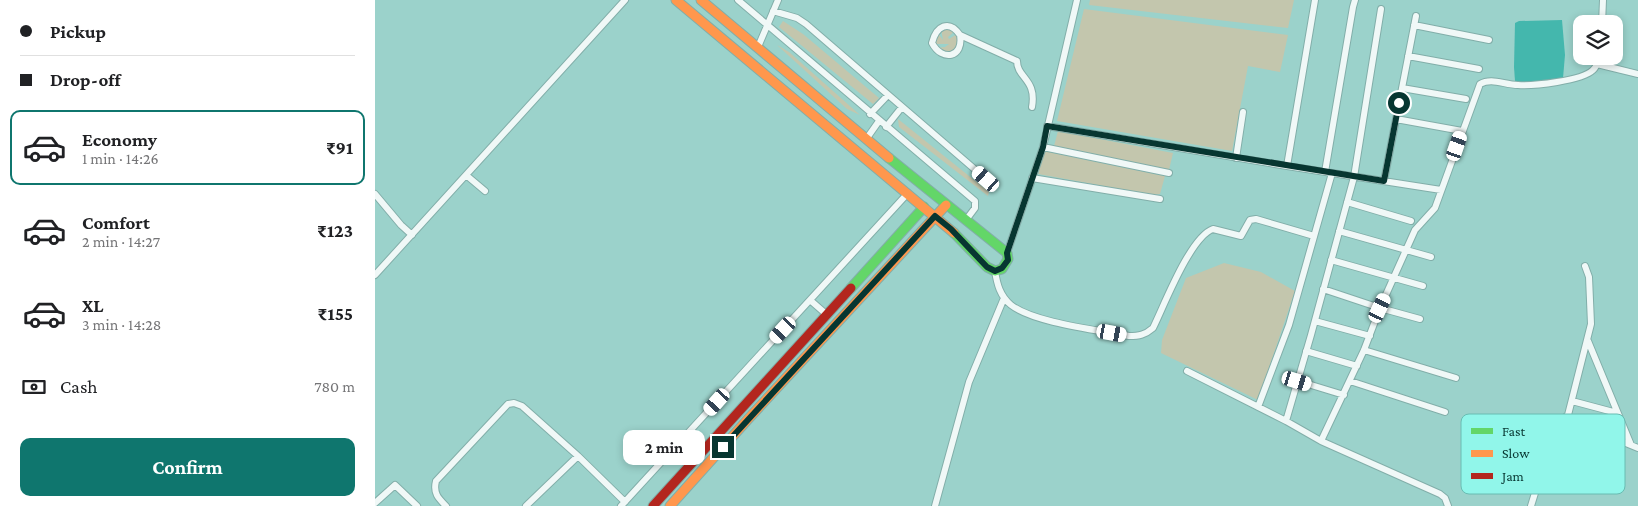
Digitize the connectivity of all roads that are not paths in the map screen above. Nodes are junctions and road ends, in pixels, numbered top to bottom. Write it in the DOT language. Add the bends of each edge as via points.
graph roads {
  1 [pos="625,0"];
  2 [pos="676,0"];
  3 [pos="701,0"];
  4 [pos="737,0"];
  5 [pos="778,0"];
  6 [pos="1077,0"];
  7 [pos="1315,0"];
  8 [pos="1355,0"];
  9 [pos="1603,0"];
  10 [pos="1381,9"];
  11 [pos="773,11"];
  12 [pos="1602,15"];
  13 [pos="1415,16"];
  14 [pos="767,24"];
  15 [pos="1414,26"];
  16 [pos="961,35"];
  17 [pos="1489,40"];
  18 [pos="758,47"];
  19 [pos="1408,56"];
  20 [pos="1596,65"];
  21 [pos="1601,65"];
  22 [pos="1479,69"];
  23 [pos="1638,74"];
  24 [pos="1402,88"];
  25 [pos="888,95"];
  26 [pos="1466,99"];
  27 [pos="902,107"];
  28 [pos="1032,107"];
  29 [pos="1243,112"];
  30 [pos="870,114"];
  31 [pos="1396,119"];
  32 [pos="879,121"];
  33 [pos="1047,126"];
  34 [pos="886,127"];
  35 [pos="1462,131"];
  36 [pos="867,138"];
  37 [pos="1043,147"];
  38 [pos="1236,158"];
  39 [pos="1287,166"];
  40 [pos="1169,173"];
  41 [pos="1328,173"];
  42 [pos="466,175"];
  43 [pos="1354,177"];
  44 [pos="1032,178"];
  45 [pos="986,179"];
  46 [pos="1384,181"];
  47 [pos="485,190"];
  48 [pos="1441,190"];
  49 [pos="908,193"];
  50 [pos="375,194"];
  51 [pos="1159,199"];
  52 [pos="1347,202"];
  53 [pos="946,205"];
  54 [pos="924,206"];
  55 [pos="935,216"];
  56 [pos="966,220"];
  57 [pos="1411,221"];
  58 [pos="1339,231"];
  59 [pos="413,235"];
  60 [pos="1314,236"];
  61 [pos="1406,251"];
  62 [pos="1007,253"];
  63 [pos="1431,257"];
  64 [pos="1331,260"];
  65 [pos="1585,266"];
  66 [pos="995,271"];
  67 [pos="375,275"];
  68 [pos="1394,278"];
  69 [pos="1423,286"];
  70 [pos="1323,289"];
  71 [pos="1004,298"];
  72 [pos="810,300"];
  73 [pos="1380,308"];
  74 [pos="827,314"];
  75 [pos="1420,319"];
  76 [pos="1315,321"];
  77 [pos="1369,336"];
  78 [pos="1588,341"];
  79 [pos="1365,350"];
  80 [pos="1307,351"];
  81 [pos="1357,366"];
  82 [pos="1187,371"];
  83 [pos="1456,378"];
  84 [pos="1297,381"];
  85 [pos="1350,381"];
  86 [pos="1344,395"];
  87 [pos="1572,401"];
  88 [pos="1258,407"];
  89 [pos="1445,412"];
  90 [pos="1617,413"];
  91 [pos="1568,414"];
  92 [pos="1286,421"];
  93 [pos="1625,431"];
  94 [pos="1321,441"];
  95 [pos="1625,443"];
  96 [pos="1631,445"];
  97 [pos="1638,448"];
  98 [pos="578,456"];
  99 [pos="1535,494"];
  100 [pos="375,503"];
  101 [pos="623,504"];
  102 [pos="417,506"];
  103 [pos="447,506"];
  104 [pos="526,506"];
  105 [pos="653,506"];
  106 [pos="670,506"];
  107 [pos="935,506"];
  108 [pos="1447,506"];
  109 [pos="1531,506"];
  1 -- 42 [label="street"];
  2 -- 49 [label="street"];
  3 -- 18 [label="street"];
  4 -- 14 [label="street"];
  5 -- 11 [label="street"];
  6 -- 33 [label="street"];
  7 -- 39 [label="street"];
  8 -- 41 [label="street"];
  9 -- 12 [label="street"];
  10 -- 43 [label="street"];
  11 -- 14 [label="street"];
  11 -- 25 [label="street" via="797,18"];
  13 -- 15 [label="street"];
  14 -- 18 [label="street"];
  14 -- 30 [label="street"];
  15 -- 17 [label="street"];
  15 -- 19 [label="street"];
  16 -- 16 [label="street" via="949,25 940,28 932,42 941,54 952,55 960,46"];
  16 -- 28 [label="street" via="1017,61 1017,67 1033,91"];
  18 -- 36 [label="street"];
  19 -- 22 [label="street"];
  19 -- 24 [label="street"];
  20 -- 35 [label="street" via="1586,76 1571,80 1518,86 1485,81 1480,84"];
  21 -- 23 [label="street"];
  24 -- 26 [label="street"];
  24 -- 31 [label="street"];
  25 -- 27 [label="street"];
  25 -- 30 [label="street"];
  27 -- 34 [label="street"];
  27 -- 45 [label="street"];
  29 -- 38 [label="street"];
  30 -- 32 [label="street"];
  31 -- 35 [label="street"];
  31 -- 46 [label="street"];
  32 -- 34 [label="street"];
  32 -- 36 [label="street"];
  33 -- 37 [label="street"];
  33 -- 38 [label="street"];
  34 -- 56 [label="street" via="975,201 975,208"];
  35 -- 48 [label="street"];
  36 -- 53 [label="street"];
  37 -- 40 [label="street"];
  37 -- 44 [label="street"];
  38 -- 39 [label="street"];
  39 -- 41 [label="street"];
  41 -- 43 [label="street"];
  41 -- 60 [label="street"];
  42 -- 47 [label="street"];
  42 -- 59 [label="street"];
  43 -- 46 [label="street"];
  43 -- 52 [label="street"];
  44 -- 51 [label="street"];
  44 -- 62 [label="street"];
  46 -- 48 [label="street"];
  48 -- 61 [label="street" via="1435,208 1415,230"];
  49 -- 54 [label="street"];
  49 -- 72 [label="street"];
  50 -- 59 [label="street"];
  52 -- 57 [label="street"];
  52 -- 58 [label="street"];
  53 -- 55 [label="street"];
  53 -- 56 [label="street"];
  54 -- 55 [label="street"];
  54 -- 74 [label="street"];
  55 -- 66 [label="street"];
  55 -- 106 [label="street"];
  56 -- 62 [label="street"];
  58 -- 61 [label="street"];
  58 -- 64 [label="street"];
  59 -- 67 [label="street"];
  60 -- 71 [label="street" via="1256,219 1247,223 1241,236 1213,229 1208,231 1180,269 1153,328 1139,336 1062,324 1027,314"];
  60 -- 88 [label="street" via="1289,324"];
  61 -- 63 [label="street"];
  61 -- 68 [label="street"];
  62 -- 66 [label="street" via="1008,260"];
  64 -- 68 [label="street"];
  64 -- 70 [label="street"];
  65 -- 78 [label="street" via="1592,306"];
  66 -- 71 [label="street" via="997,286"];
  68 -- 69 [label="street"];
  68 -- 73 [label="street"];
  70 -- 73 [label="street"];
  70 -- 76 [label="street"];
  71 -- 107 [label="street" via="969,382"];
  72 -- 74 [label="street"];
  72 -- 101 [label="street"];
  73 -- 75 [label="street"];
  73 -- 77 [label="street"];
  74 -- 105 [label="street"];
  76 -- 77 [label="street"];
  76 -- 80 [label="street"];
  77 -- 79 [label="street"];
  78 -- 87 [label="street"];
  78 -- 90 [label="street"];
  79 -- 81 [label="street"];
  79 -- 83 [label="street"];
  80 -- 81 [label="street"];
  80 -- 84 [label="street"];
  81 -- 85 [label="street"];
  82 -- 88 [label="street"];
  84 -- 86 [label="street"];
  84 -- 92 [label="street"];
  85 -- 86 [label="street"];
  85 -- 89 [label="street"];
  86 -- 94 [label="street"];
  87 -- 90 [label="street"];
  87 -- 91 [label="street"];
  88 -- 92 [label="street"];
  92 -- 94 [label="street"];
  93 -- 96 [label="street"];
  94 -- 108 [label="street" via="1441,494"];
  95 -- 96 [label="street"];
  96 -- 97 [label="street"];
  98 -- 101 [label="street"];
  98 -- 103 [label="street" via="518,404 508,404 436,481 436,494"];
  98 -- 104 [label="street"];
  99 -- 109 [label="street"];
  100 -- 102 [label="street" via="395,485"];
}
